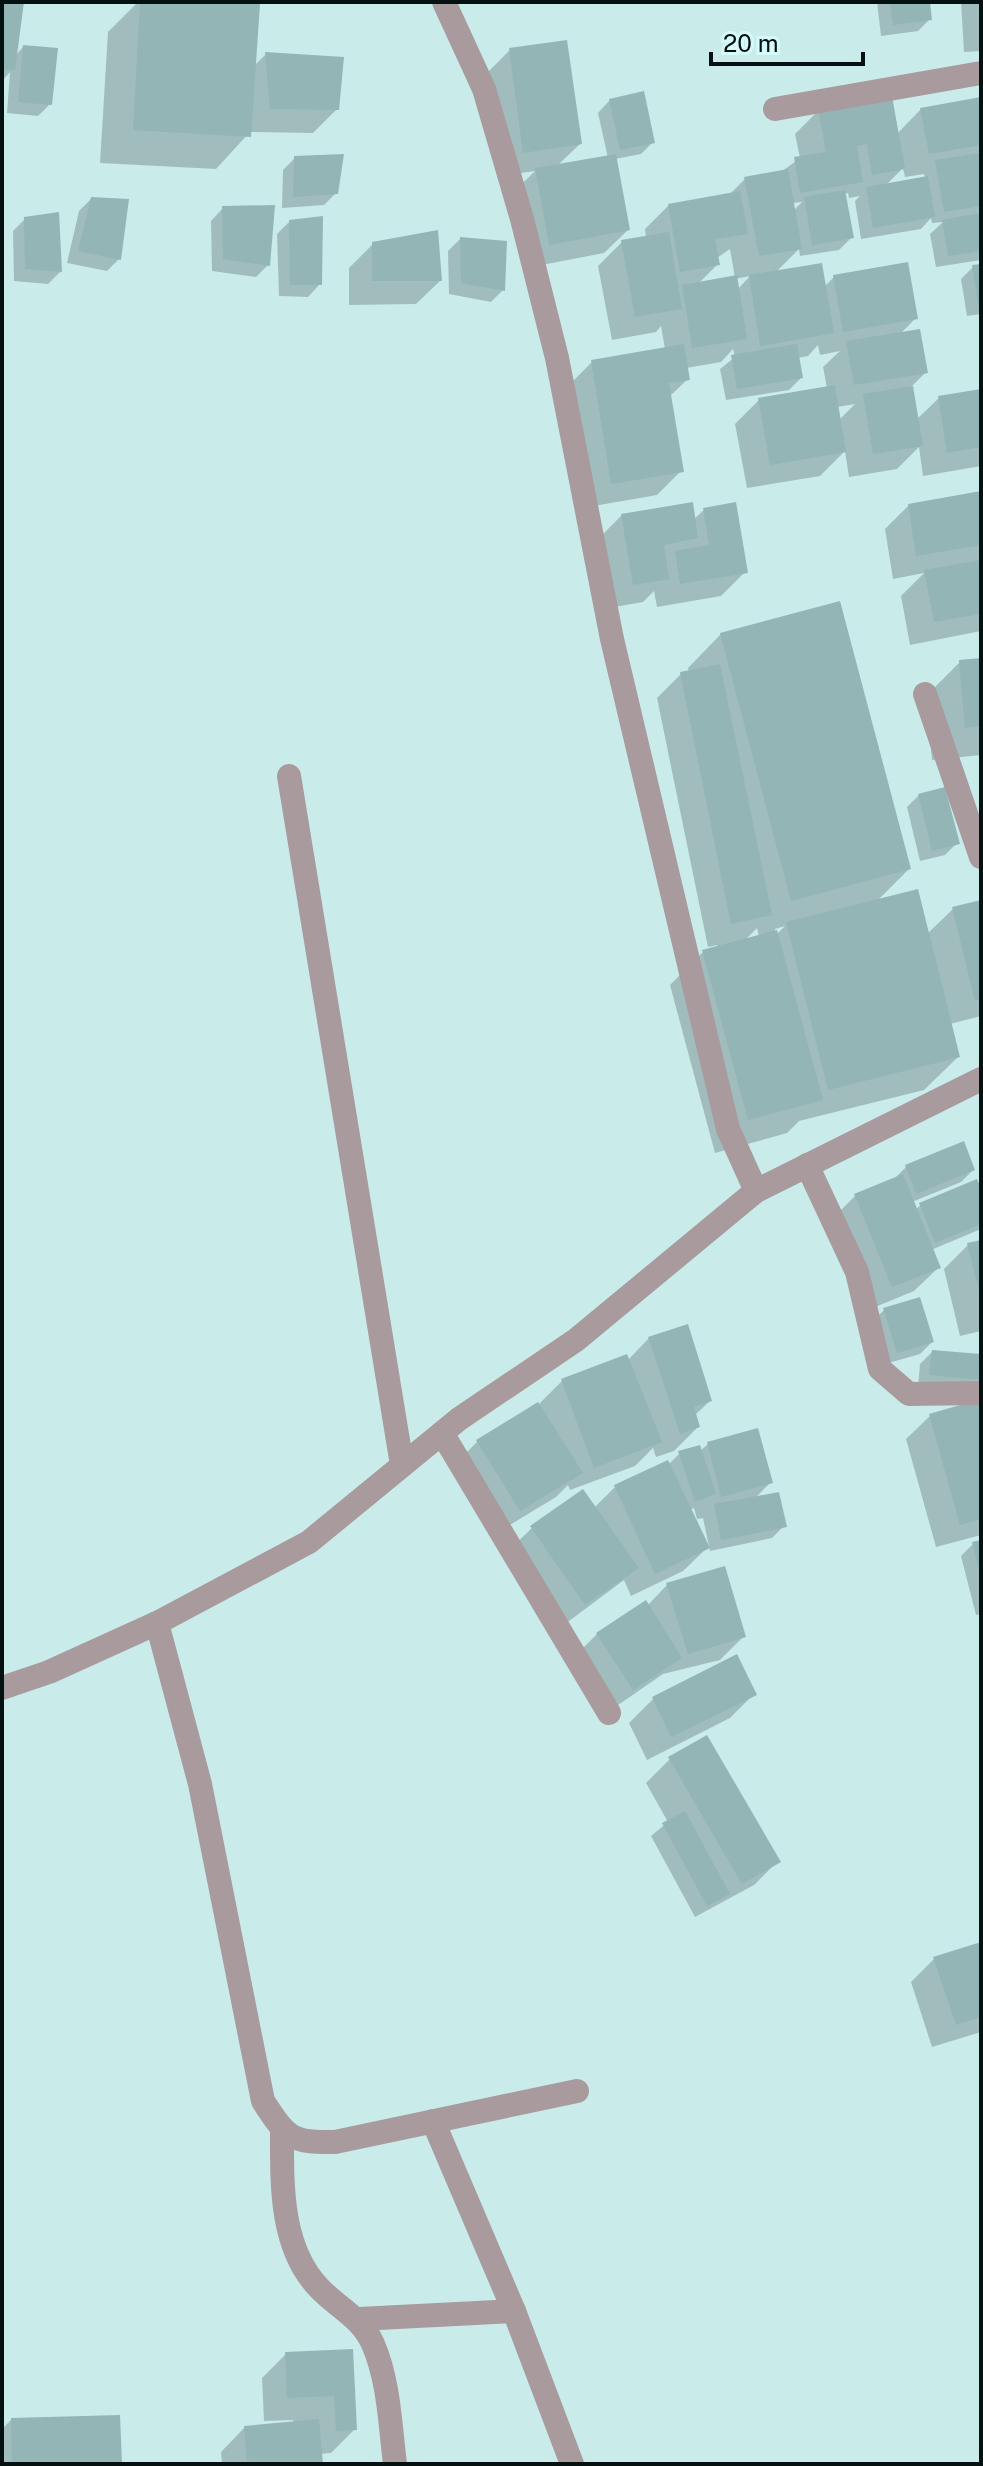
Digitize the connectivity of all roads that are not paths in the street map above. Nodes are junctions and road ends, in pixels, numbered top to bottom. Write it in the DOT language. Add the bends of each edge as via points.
graph roads {
  1 [pos="444,2"];
  2 [pos="981,73"];
  3 [pos="775,109"];
  4 [pos="925,694"];
  5 [pos="289,776"];
  6 [pos="981,857"];
  7 [pos="981,1079"];
  8 [pos="807,1165"];
  9 [pos="756,1191"];
  10 [pos="981,1393"];
  11 [pos="442,1433"];
  12 [pos="402,1465"];
  13 [pos="157,1623"];
  14 [pos="2,1688"];
  15 [pos="609,1713"];
  16 [pos="577,2091"];
  17 [pos="433,2121"];
  18 [pos="282,2131"];
  19 [pos="514,2311"];
  20 [pos="359,2319"];
  21 [pos="395,2464"];
  22 [pos="572,2464"];
  1 -- 9 [label="street" via="484,89 522,219 557,358 612,639 728,1129"];
  2 -- 3 [label="street"];
  4 -- 6 [label="street"];
  5 -- 12 [label="street"];
  7 -- 8 [label="street"];
  8 -- 9 [label="street"];
  8 -- 10 [label="street" via="857,1272 880,1369 909,1394"];
  9 -- 11 [label="street" via="576,1340"];
  11 -- 12 [label="street"];
  11 -- 15 [label="street"];
  12 -- 13 [label="street" via="309,1542"];
  13 -- 14 [label="street"];
  13 -- 18 [label="street" via="200,1784 263,2101"];
  16 -- 17 [label="street"];
  17 -- 18 [label="street" via="335,2142 299,2143"];
  17 -- 19 [label="street"];
  18 -- 20 [label="street" via="282,2191 297,2257 317,2286"];
  19 -- 20 [label="street"];
  19 -- 22 [label="street"];
  20 -- 21 [label="street" via="383,2377"];
}
